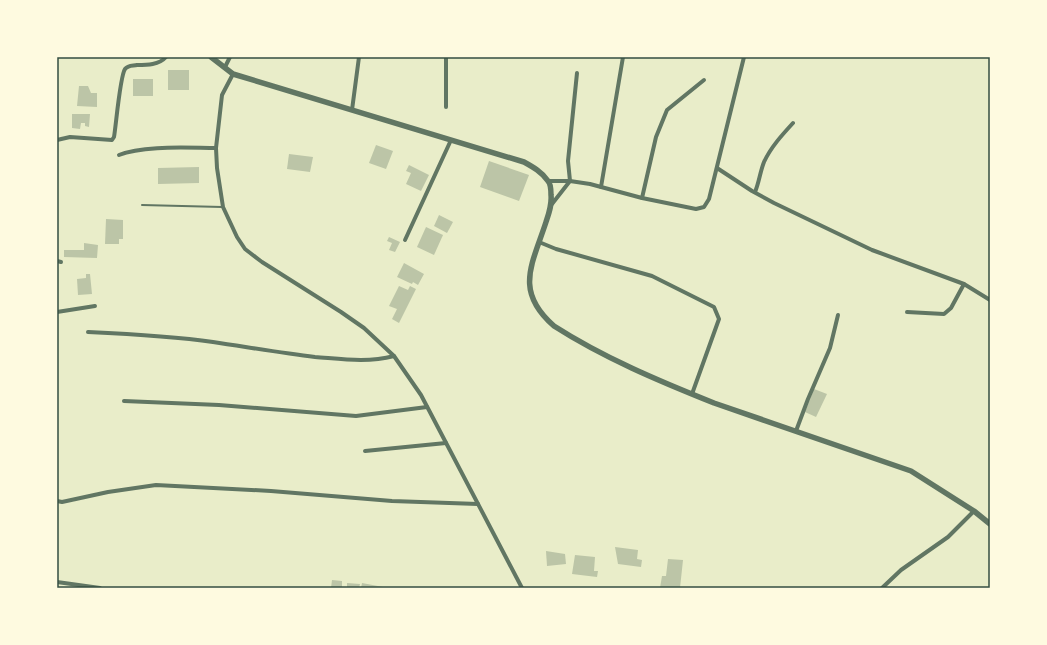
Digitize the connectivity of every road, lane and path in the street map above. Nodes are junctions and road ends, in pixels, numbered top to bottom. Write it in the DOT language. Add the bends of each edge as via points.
graph roads {
  1 [pos="166,57"];
  2 [pos="211,57"];
  3 [pos="230,57"];
  4 [pos="359,57"];
  5 [pos="446,57"];
  6 [pos="622,57"];
  7 [pos="744,57"];
  8 [pos="225,67"];
  9 [pos="577,73"];
  10 [pos="233,74"];
  11 [pos="704,80"];
  12 [pos="446,107"];
  13 [pos="352,110"];
  14 [pos="793,123"];
  15 [pos="57,140"];
  16 [pos="451,140"];
  17 [pos="216,148"];
  18 [pos="119,155"];
  19 [pos="717,168"];
  20 [pos="549,181"];
  21 [pos="570,181"];
  22 [pos="601,187"];
  23 [pos="755,192"];
  24 [pos="642,198"];
  25 [pos="552,204"];
  26 [pos="142,206"];
  27 [pos="223,207"];
  28 [pos="405,240"];
  29 [pos="539,242"];
  30 [pos="964,284"];
  31 [pos="990,300"];
  32 [pos="95,306"];
  33 [pos="57,312"];
  34 [pos="906,312"];
  35 [pos="838,314"];
  36 [pos="88,332"];
  37 [pos="394,356"];
  38 [pos="692,394"];
  39 [pos="124,401"];
  40 [pos="427,407"];
  41 [pos="796,431"];
  42 [pos="446,443"];
  43 [pos="365,450"];
  44 [pos="57,500"];
  45 [pos="478,504"];
  46 [pos="974,511"];
  47 [pos="990,524"];
  48 [pos="57,582"];
  49 [pos="100,588"];
  50 [pos="522,588"];
  51 [pos="882,588"];
  1 -- 15 [label="street" via="153,64 130,66 125,69 112,140 86,137"];
  2 -- 8 [label="street"];
  3 -- 8 [label="street"];
  4 -- 13 [label="street"];
  5 -- 12 [label="street"];
  6 -- 22 [label="street"];
  7 -- 19 [label="street"];
  8 -- 10 [label="street"];
  9 -- 21 [label="street" via="568,161"];
  10 -- 13 [label="street"];
  10 -- 17 [label="street" via="222,95"];
  11 -- 24 [label="street" via="667,110 656,138"];
  13 -- 16 [label="street"];
  14 -- 23 [label="street" via="776,142 764,163"];
  16 -- 20 [label="street" via="524,162 538,170"];
  16 -- 28 [label="street"];
  17 -- 18 [label="street" via="160,148"];
  17 -- 27 [label="street"];
  19 -- 23 [label="street"];
  19 -- 24 [label="street" via="709,199 704,207 691,209"];
  20 -- 21 [label="street"];
  20 -- 25 [label="street"];
  21 -- 22 [label="street"];
  21 -- 25 [label="street"];
  22 -- 24 [label="street"];
  23 -- 30 [label="street" via="872,250"];
  25 -- 29 [label="street"];
  26 -- 27 [label="lane"];
  27 -- 37 [label="street" via="245,249 364,328"];
  29 -- 38 [label="street" via="531,264 530,288 533,299 546,318 566,333 615,360"];
  29 -- 38 [label="street" via="652,276 714,307 719,318"];
  30 -- 31 [label="street"];
  30 -- 34 [label="street" via="952,308 944,314"];
  32 -- 33 [label="street"];
  35 -- 41 [label="street" via="830,348"];
  36 -- 37 [label="street" via="146,334 355,361 381,360"];
  37 -- 40 [label="street"];
  38 -- 41 [label="street"];
  39 -- 40 [label="street" via="219,405 356,416"];
  40 -- 42 [label="street"];
  41 -- 46 [label="street" via="911,471"];
  42 -- 43 [label="street"];
  42 -- 45 [label="street"];
  44 -- 45 [label="street" via="62,502 156,485"];
  45 -- 50 [label="street"];
  46 -- 47 [label="street"];
  46 -- 51 [label="street" via="948,537"];
  48 -- 49 [label="street"];
}
